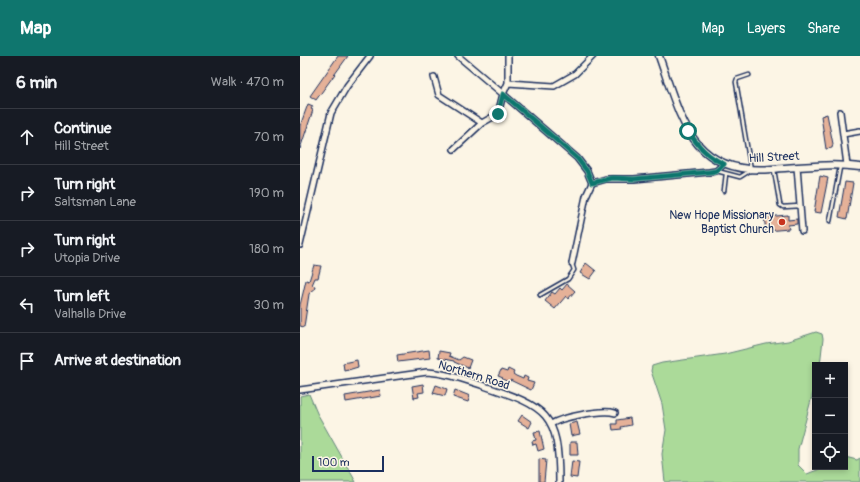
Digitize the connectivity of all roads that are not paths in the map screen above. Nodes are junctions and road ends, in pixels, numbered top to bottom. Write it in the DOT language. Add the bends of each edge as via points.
graph roads {
  1 [pos="370,56"];
  2 [pos="458,56"];
  3 [pos="508,56"];
  4 [pos="593,56"];
  5 [pos="659,56"];
  6 [pos="748,75"];
  7 [pos="434,77"];
  8 [pos="508,83"];
  9 [pos="503,94"];
  10 [pos="840,112"];
  11 [pos="482,123"];
  12 [pos="860,131"];
  13 [pos="843,134"];
  14 [pos="454,149"];
  15 [pos="724,164"];
  16 [pos="843,165"];
  17 [pos="797,167"];
  18 [pos="860,167"];
  19 [pos="774,169"];
  20 [pos="751,170"];
  21 [pos="716,171"];
  22 [pos="726,174"];
  23 [pos="592,183"];
  24 [pos="724,192"];
  25 [pos="800,206"];
  26 [pos="830,222"];
  27 [pos="802,231"];
  28 [pos="300,245"];
  29 [pos="572,263"];
  30 [pos="540,295"];
  31 [pos="300,390"];
  32 [pos="615,413"];
  33 [pos="551,424"];
  34 [pos="560,482"];
  1 -- 28 [label="street" via="338,99 328,120"];
  2 -- 9 [label="street"];
  3 -- 8 [label="street"];
  4 -- 8 [label="street" via="575,74 554,86"];
  5 -- 15 [label="street, Hill Street" via="688,131 700,148"];
  6 -- 20 [label="lane" via="737,79 736,82"];
  7 -- 11 [label="street" via="439,95"];
  8 -- 9 [label="street"];
  9 -- 11 [label="street" via="498,114"];
  9 -- 23 [label="street" via="577,158"];
  10 -- 13 [label="street"];
  11 -- 14 [label="street"];
  12 -- 13 [label="street"];
  13 -- 16 [label="street"];
  15 -- 20 [label="street, Hill Street"];
  15 -- 21 [label="street"];
  16 -- 17 [label="street, Hill Street"];
  16 -- 18 [label="street, Hill Street"];
  16 -- 26 [label="lane"];
  17 -- 19 [label="street, Hill Street"];
  17 -- 25 [label="street"];
  19 -- 20 [label="street, Hill Street"];
  19 -- 25 [label="lane" via="780,205"];
  20 -- 22 [label="lane" via="740,177"];
  21 -- 22 [label="lane"];
  21 -- 23 [label="street" via="634,179 606,179"];
  22 -- 24 [label="lane"];
  23 -- 29 [label="street" via="586,196"];
  25 -- 27 [label="street"];
  29 -- 30 [label="lane" via="574,270 568,279"];
  31 -- 33 [label="street, Northern Road" via="435,372 521,400 542,413"];
  32 -- 33 [label="street" via="606,412 558,420"];
  33 -- 34 [label="street, Northern Road" via="558,441"];
}
